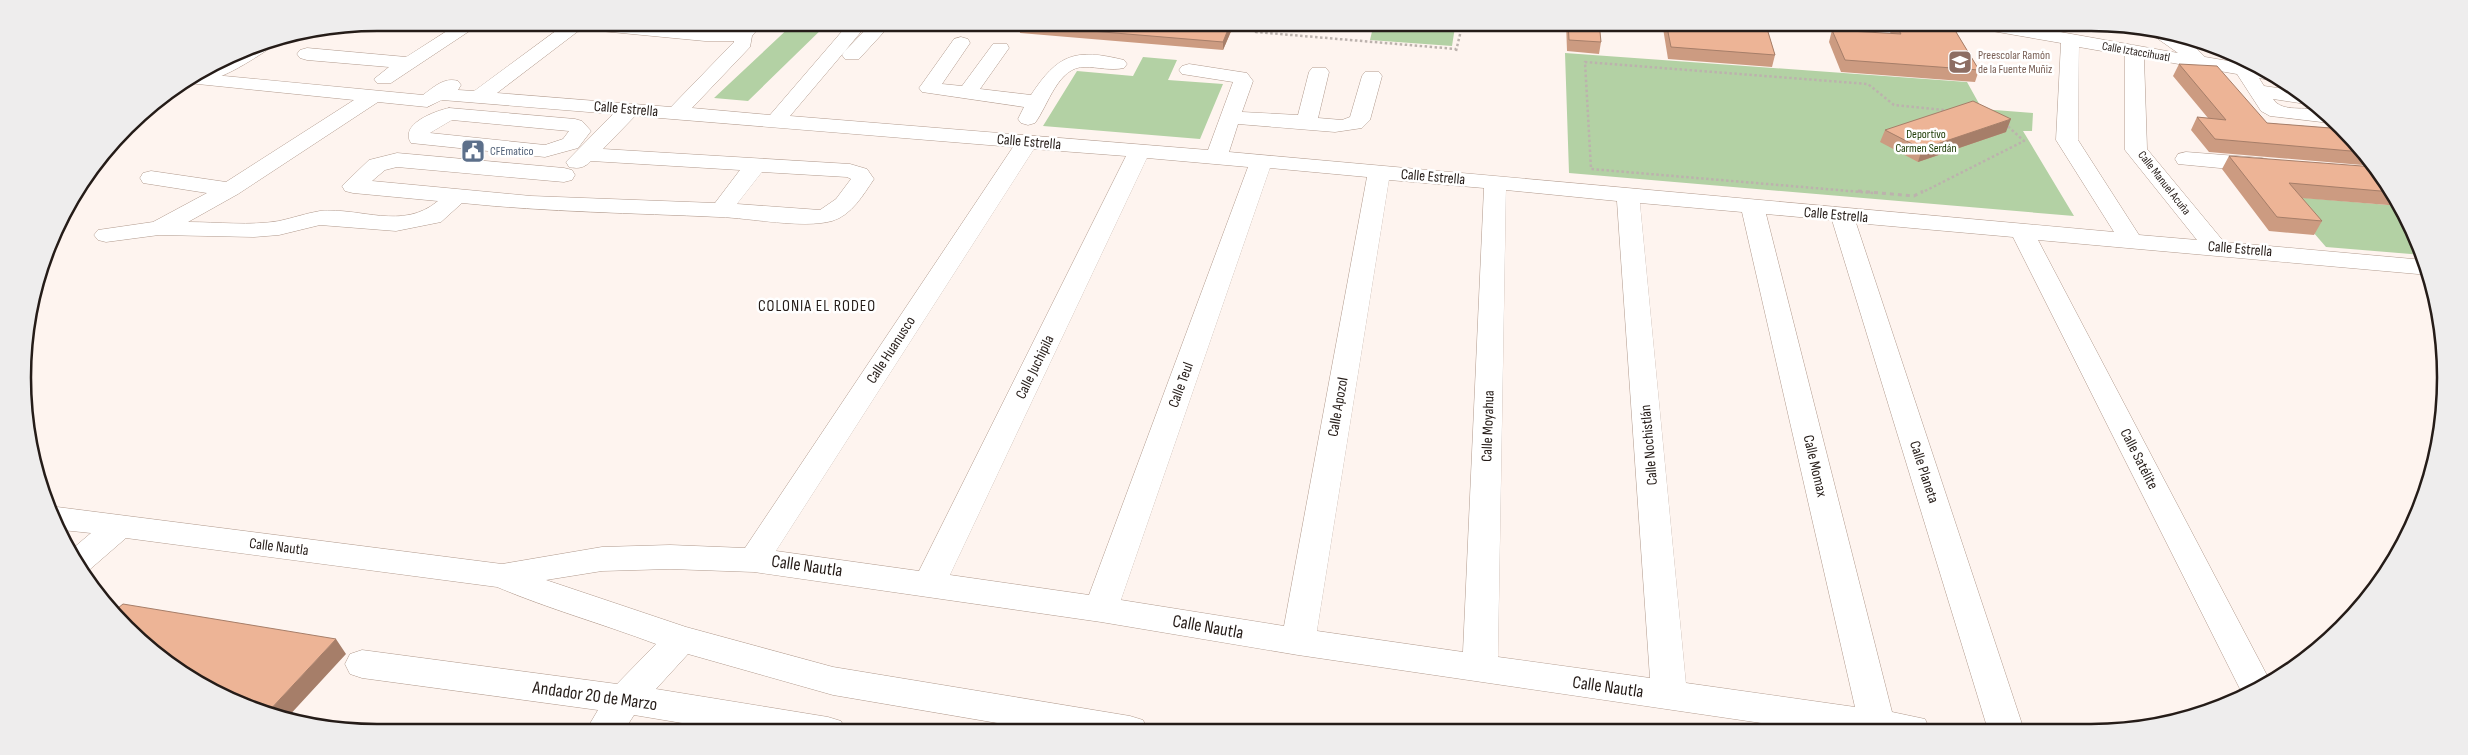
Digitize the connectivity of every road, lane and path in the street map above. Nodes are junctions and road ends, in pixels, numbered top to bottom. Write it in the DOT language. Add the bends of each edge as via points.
graph roads {
  1 [pos="460,31"];
  2 [pos="565,31"];
  3 [pos="659,31"];
  4 [pos="734,31"];
  5 [pos="748,31"];
  6 [pos="852,31"];
  7 [pos="875,31"];
  8 [pos="1256,31"];
  9 [pos="1461,31"];
  10 [pos="2020,31"];
  11 [pos="2070,40"];
  12 [pos="2173,41"];
  13 [pos="961,43"];
  14 [pos="1000,48"];
  15 [pos="2134,51"];
  16 [pos="307,54"];
  17 [pos="2200,62"];
  18 [pos="408,63"];
  19 [pos="1117,64"];
  20 [pos="228,65"];
  21 [pos="1189,70"];
  22 [pos="2244,70"];
  23 [pos="2252,71"];
  24 [pos="1319,72"];
  25 [pos="1372,76"];
  26 [pos="203,78"];
  27 [pos="379,87"];
  28 [pos="2256,91"];
  29 [pos="968,92"];
  30 [pos="439,93"];
  31 [pos="2291,96"];
  32 [pos="479,97"];
  33 [pos="811,97"];
  34 [pos="1036,102"];
  35 [pos="596,106"];
  36 [pos="630,109"];
  37 [pos="676,113"];
  38 [pos="2317,116"];
  39 [pos="1230,117"];
  40 [pos="776,120"];
  41 [pos="1307,122"];
  42 [pos="575,125"];
  43 [pos="1023,141"];
  44 [pos="2024,141"];
  45 [pos="1140,150"];
  46 [pos="587,154"];
  47 [pos="1216,157"];
  48 [pos="2186,159"];
  49 [pos="1261,162"];
  50 [pos="757,164"];
  51 [pos="2284,167"];
  52 [pos="1379,172"];
  53 [pos="564,175"];
  54 [pos="151,178"];
  55 [pos="1495,183"];
  56 [pos="230,189"];
  57 [pos="1628,195"];
  58 [pos="457,196"];
  59 [pos="531,203"];
  60 [pos="1753,208"];
  61 [pos="721,210"];
  62 [pos="1842,215"];
  63 [pos="160,228"];
  64 [pos="2022,231"];
  65 [pos="106,235"];
  66 [pos="2131,240"];
  67 [pos="2215,247"];
  68 [pos="2418,267"];
  69 [pos="62,519"];
  70 [pos="120,526"];
  71 [pos="82,558"];
  72 [pos="754,560"];
  73 [pos="502,576"];
  74 [pos="930,583"];
  75 [pos="1101,609"];
  76 [pos="681,639"];
  77 [pos="1298,642"];
  78 [pos="362,664"];
  79 [pos="1480,668"];
  80 [pos="2254,683"];
  81 [pos="1669,696"];
  82 [pos="625,699"];
  83 [pos="608,724"];
  84 [pos="779,724"];
  85 [pos="1088,724"];
  86 [pos="1870,724"];
  87 [pos="1877,724"];
  88 [pos="2004,724"];
  1 -- 18 [label="street"];
  2 -- 32 [label="street"];
  3 -- 4 [label="street" via="705,35"];
  5 -- 37 [label="street" via="743,43"];
  6 -- 40 [label="street"];
  7 -- 33 [label="street"];
  8 -- 9 [label="path" via="1456,50"];
  10 -- 11 [label="street, Calle Iztaccihuatl"];
  11 -- 15 [label="street, Calle Iztaccihuatl"];
  11 -- 66 [label="street" via="2067,140"];
  12 -- 17 [label="street"];
  13 -- 29 [label="street" via="929,86"];
  14 -- 29 [label="street"];
  15 -- 17 [label="street, Calle Iztaccihuatl"];
  15 -- 67 [label="street, Calle Manuel Acuña" via="2136,150"];
  16 -- 18 [label="street"];
  17 -- 22 [label="street, Calle Iztaccihuatl"];
  18 -- 27 [label="street"];
  19 -- 34 [label="street, Calle Huanusco" via="1070,62"];
  20 -- 27 [label="street, Calle Estrella"];
  21 -- 39 [label="street" via="1240,77 1243,81"];
  22 -- 23 [label="street, Calle Iztaccihuatl"];
  22 -- 28 [label="street"];
  24 -- 41 [label="street"];
  25 -- 41 [label="street" via="1360,120 1356,124"];
  26 -- 27 [label="street, Calle Estrella"];
  27 -- 30 [label="street, Calle Estrella"];
  27 -- 30 [label="street, Calle Estrella"];
  27 -- 56 [label="street"];
  28 -- 31 [label="street"];
  28 -- 38 [label="street" via="2268,107 2277,112"];
  29 -- 34 [label="street"];
  30 -- 32 [label="street, Calle Estrella"];
  32 -- 35 [label="street, Calle Estrella"];
  34 -- 43 [label="street, Calle Huanusco"];
  35 -- 36 [label="street, Calle Estrella"];
  35 -- 42 [label="street"];
  36 -- 37 [label="street, Calle Estrella"];
  36 -- 46 [label="street"];
  37 -- 40 [label="street, Calle Estrella"];
  39 -- 41 [label="street"];
  39 -- 47 [label="street"];
  40 -- 43 [label="street, Calle Estrella"];
  42 -- 42 [label="street" via="449,114 419,131 419,138 545,151 564,147 576,140 580,131"];
  43 -- 45 [label="street, Calle Estrella"];
  43 -- 72 [label="street, Calle Huanusco"];
  44 -- 44 [label="path" via="2002,121 1955,111 1894,105 1868,84 1585,62 1591,169 1914,196"];
  45 -- 47 [label="street, Calle Estrella"];
  45 -- 74 [label="street, Calle Juchipila"];
  46 -- 50 [label="street"];
  46 -- 53 [label="street"];
  47 -- 49 [label="street, Calle Estrella"];
  48 -- 51 [label="street"];
  49 -- 52 [label="street, Calle Estrella"];
  49 -- 75 [label="street, Calle Teul"];
  50 -- 61 [label="street"];
  50 -- 61 [label="street" via="850,171 863,179 839,211 828,216"];
  52 -- 55 [label="street, Calle Estrella"];
  52 -- 77 [label="street, Calle Apozol"];
  53 -- 58 [label="street" via="396,160 376,166 353,186"];
  53 -- 59 [label="street"];
  54 -- 56 [label="street"];
  55 -- 57 [label="street, Calle Estrella"];
  55 -- 79 [label="street, Calle Moyahua"];
  56 -- 63 [label="street"];
  57 -- 60 [label="street, Calle Estrella"];
  57 -- 81 [label="street, Calle Nochistlán"];
  58 -- 59 [label="street"];
  58 -- 63 [label="street" via="433,217 396,224 320,218 279,228 254,230"];
  59 -- 61 [label="street"];
  60 -- 62 [label="street, Calle Estrella"];
  60 -- 87 [label="street, Calle Momax"];
  62 -- 64 [label="street, Calle Estrella"];
  62 -- 88 [label="street, Calle Planeta"];
  63 -- 65 [label="street"];
  64 -- 66 [label="street, Calle Estrella"];
  64 -- 80 [label="street, Calle Satélite"];
  66 -- 67 [label="street, Calle Estrella"];
  67 -- 68 [label="street, Calle Estrella"];
  69 -- 70 [label="street, Calle Nautla"];
  70 -- 71 [label="street"];
  70 -- 73 [label="street, Calle Nautla"];
  72 -- 73 [label="street, Calle Nautla" via="670,556 602,559"];
  72 -- 74 [label="street, Calle Nautla"];
  73 -- 76 [label="street, Calle Nautla" via="561,600"];
  74 -- 75 [label="street, Calle Nautla"];
  75 -- 77 [label="street, Calle Nautla"];
  76 -- 82 [label="street"];
  76 -- 85 [label="street, Calle Nautla" via="833,681"];
  77 -- 79 [label="street, Calle Nautla"];
  78 -- 82 [label="street, Andador 20 de Marzo"];
  79 -- 81 [label="street, Calle Nautla"];
  81 -- 86 [label="street, Calle Nautla"];
  82 -- 83 [label="street"];
  82 -- 84 [label="street, Andador 20 de Marzo"];
}
